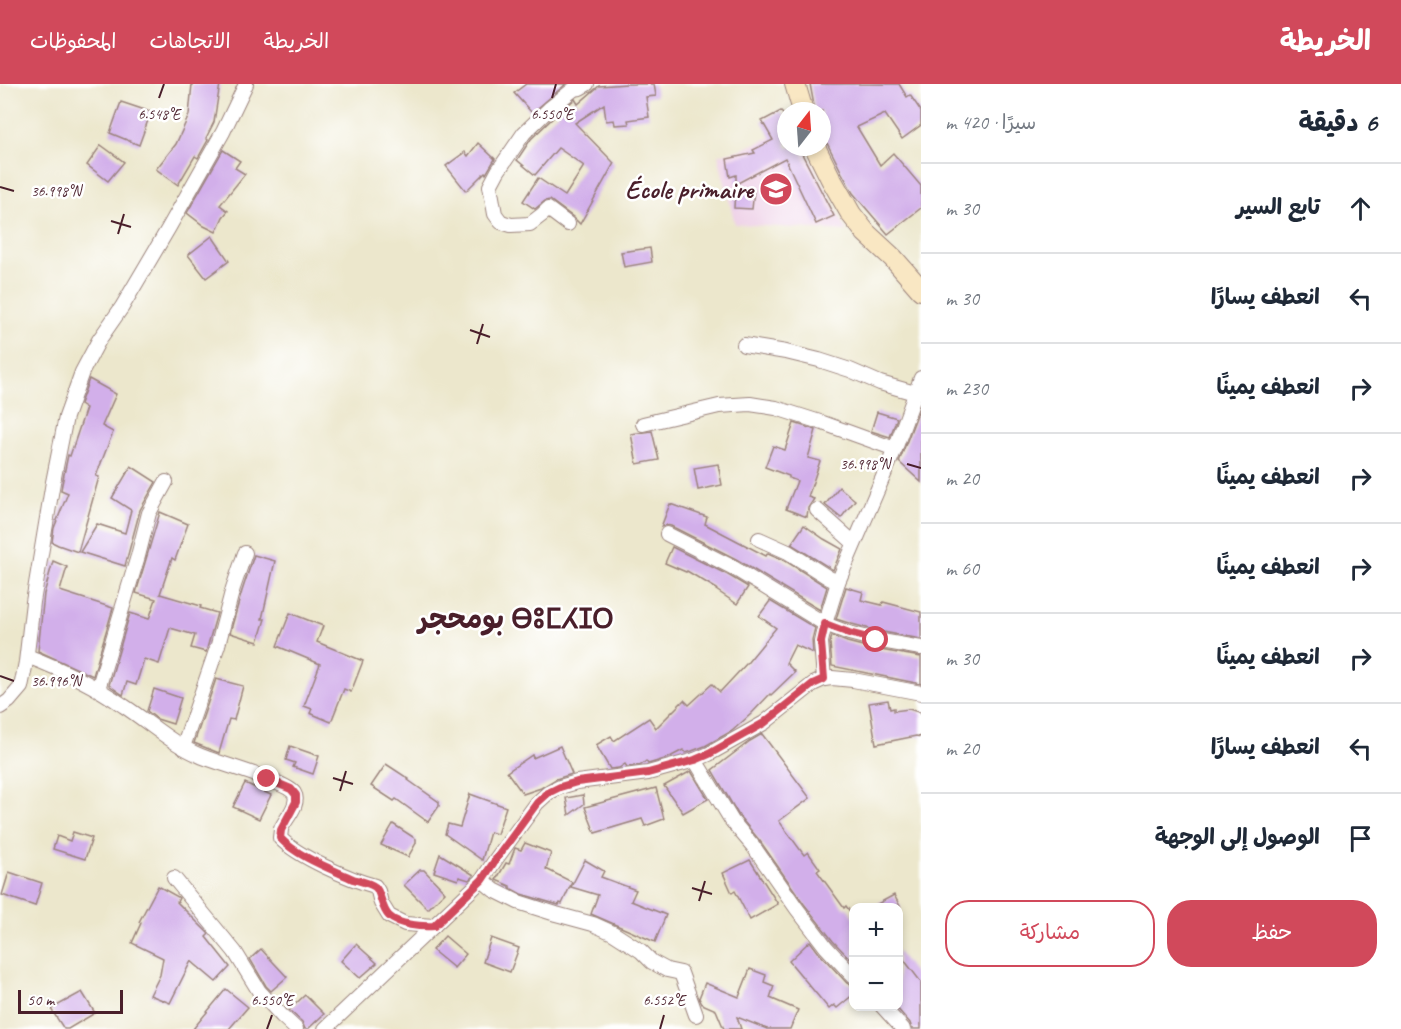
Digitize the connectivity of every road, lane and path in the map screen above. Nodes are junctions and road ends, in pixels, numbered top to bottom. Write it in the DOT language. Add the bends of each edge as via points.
graph roads {
  1 [pos="246,84"];
  2 [pos="587,84"];
  3 [pos="786,84"];
  4 [pos="799,98"];
  5 [pos="820,156"];
  6 [pos="568,224"];
  7 [pos="919,285"];
  8 [pos="744,345"];
  9 [pos="921,378"];
  10 [pos="915,393"];
  11 [pos="644,424"];
  12 [pos="895,449"];
  13 [pos="166,482"];
  14 [pos="817,510"];
  15 [pos="667,534"];
  16 [pos="759,539"];
  17 [pos="854,543"];
  18 [pos="245,553"];
  19 [pos="838,582"];
  20 [pos="825,624"];
  21 [pos="921,648"];
  22 [pos="27,656"];
  23 [pos="824,679"];
  24 [pos="98,689"];
  25 [pos="921,693"];
  26 [pos="0,707"];
  27 [pos="183,747"];
  28 [pos="695,760"];
  29 [pos="174,878"];
  30 [pos="482,880"];
  31 [pos="434,926"];
  32 [pos="849,971"];
  33 [pos="887,1011"];
  34 [pos="696,1015"];
  35 [pos="296,1029"];
  36 [pos="325,1029"];
  37 [pos="903,1029"];
  1 -- 22 [label="street" via="168,229 82,372 66,417 53,482"];
  2 -- 6 [label="street" via="574,89 525,133 490,186 495,213 501,222 530,224 548,209"];
  3 -- 4 [label="street"];
  5 -- 7 [label="street" via="851,214"];
  8 -- 10 [label="street" via="819,360"];
  9 -- 10 [label="street"];
  10 -- 12 [label="street"];
  11 -- 12 [label="street" via="719,406 750,404 776,408"];
  12 -- 17 [label="street"];
  13 -- 24 [label="street" via="150,513"];
  14 -- 17 [label="street"];
  15 -- 20 [label="street" via="732,567"];
  16 -- 19 [label="street"];
  17 -- 19 [label="street"];
  18 -- 27 [label="street"];
  19 -- 20 [label="street"];
  20 -- 21 [label="street"];
  20 -- 23 [label="street" via="821,642"];
  22 -- 24 [label="street"];
  22 -- 26 [label="street" via="21,687"];
  23 -- 25 [label="street" via="853,680"];
  23 -- 28 [label="street" via="764,723"];
  24 -- 27 [label="street"];
  27 -- 31 [label="street" via="291,789 296,802 280,838 287,846 375,886 389,916 405,924"];
  28 -- 30 [label="street" via="648,773 577,782 548,793"];
  28 -- 32 [label="street" via="732,821"];
  29 -- 35 [label="street" via="235,952 259,991"];
  30 -- 31 [label="street"];
  30 -- 34 [label="street" via="518,902 613,933 652,962 681,973"];
  31 -- 36 [label="street"];
  33 -- 37 [label="street"];
}
